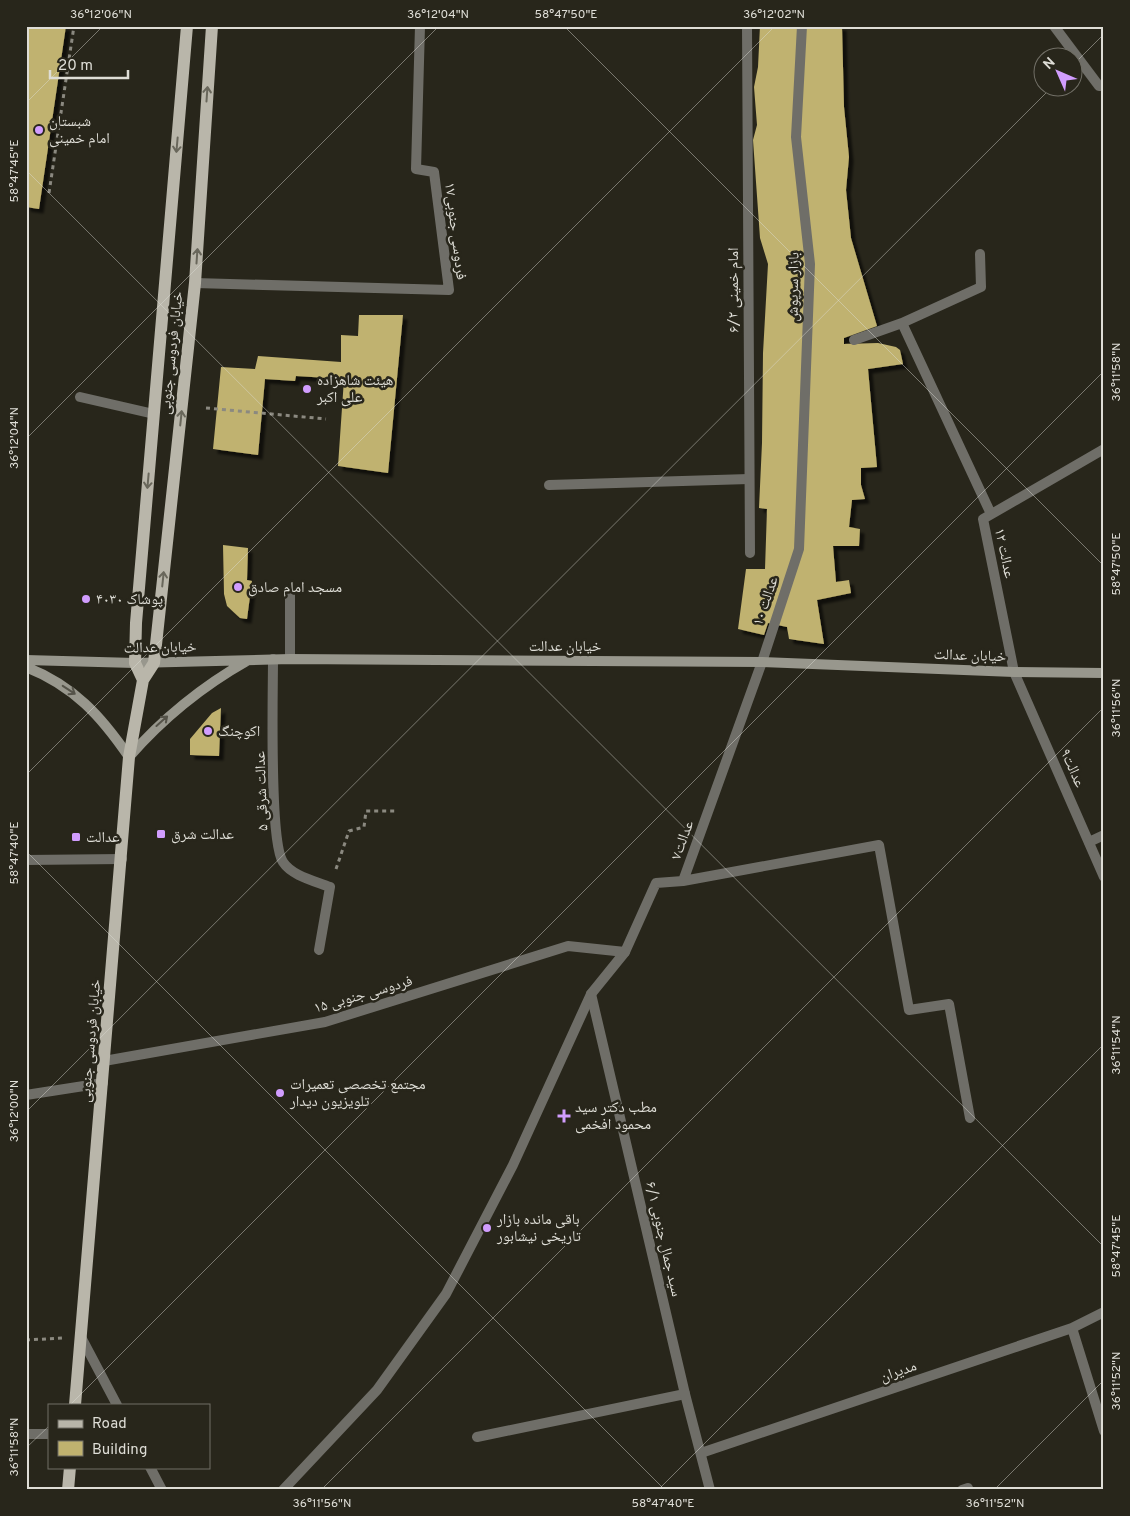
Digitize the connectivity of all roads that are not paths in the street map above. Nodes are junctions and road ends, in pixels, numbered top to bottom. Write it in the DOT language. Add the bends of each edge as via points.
graph roads {
  1 [pos="187,26"];
  2 [pos="212,26"];
  3 [pos="420,26"];
  4 [pos="747,26"];
  5 [pos="802,26"];
  6 [pos="1054,26"];
  7 [pos="1104,86"];
  8 [pos="980,254"];
  9 [pos="195,283"];
  10 [pos="902,323"];
  11 [pos="854,340"];
  12 [pos="80,397"];
  13 [pos="154,414"];
  14 [pos="1104,449"];
  15 [pos="750,479"];
  16 [pos="549,484"];
  17 [pos="991,514"];
  18 [pos="799,549"];
  19 [pos="750,553"];
  20 [pos="290,595"];
  21 [pos="250,659"];
  22 [pos="273,659"];
  23 [pos="290,659"];
  24 [pos="26,660"];
  25 [pos="762,662"];
  26 [pos="135,663"];
  27 [pos="154,663"];
  28 [pos="26,667"];
  29 [pos="1014,672"];
  30 [pos="1104,672"];
  31 [pos="143,680"];
  32 [pos="129,757"];
  33 [pos="1104,835"];
  34 [pos="1089,842"];
  35 [pos="122,859"];
  36 [pos="26,860"];
  37 [pos="1104,877"];
  38 [pos="683,881"];
  39 [pos="320,950"];
  40 [pos="625,952"];
  41 [pos="591,994"];
  42 [pos="104,1061"];
  43 [pos="103,1083"];
  44 [pos="26,1095"];
  45 [pos="970,1118"];
  46 [pos="1104,1312"];
  47 [pos="1072,1328"];
  48 [pos="81,1337"];
  49 [pos="685,1394"];
  50 [pos="75,1404"];
  51 [pos="116,1404"];
  52 [pos="1104,1431"];
  53 [pos="26,1434"];
  54 [pos="48,1434"];
  55 [pos="477,1437"];
  56 [pos="701,1453"];
  57 [pos="70,1468"];
  58 [pos="151,1468"];
  59 [pos="68,1490"];
  60 [pos="162,1490"];
  61 [pos="283,1490"];
  62 [pos="710,1490"];
  1 -- 13 [label="main road, خیابان فردوسی جنوبی, one-way"];
  9 -- 2 [label="main road, خیابان فردوسی جنوبی, one-way"];
  3 -- 9 [label="street, فردوسی جنوبی۱۷" via="416,169 434,172 448,290"];
  4 -- 15 [label="street, امام خمینی ۶/۲"];
  5 -- 18 [label="street, بازار سرپوش" via="796,137 810,264"];
  6 -- 7 [label="street" via="1100,86"];
  8 -- 10 [label="street" via="981,287"];
  27 -- 9 [label="main road, خیابان فردوسی جنوبی, one-way"];
  10 -- 11 [label="street"];
  10 -- 17 [label="street"];
  12 -- 13 [label="street"];
  13 -- 26 [label="main road, خیابان فردوسی جنوبی, one-way"];
  14 -- 17 [label="street, عدالت ۱۲"];
  15 -- 16 [label="street"];
  15 -- 19 [label="street, امام خمینی ۶/۲"];
  17 -- 29 [label="street, عدالت ۱۲" via="983,519"];
  18 -- 25 [label="street, عدالت ۱۰"];
  20 -- 23 [label="street"];
  21 -- 22 [label="main road, خیابان عدالت"];
  21 -- 27 [label="main road, خیابان عدالت"];
  32 -- 21 [label="main road, one-way" via="184,702"];
  22 -- 23 [label="main road, خیابان عدالت"];
  22 -- 39 [label="street, عدالت شرقی ۵" via="275,827 282,862 297,873 330,887"];
  23 -- 25 [label="main road, خیابان عدالت"];
  24 -- 26 [label="main road, خیابان عدالت"];
  25 -- 29 [label="main road, خیابان عدالت"];
  25 -- 38 [label="street, عدالت۷"];
  26 -- 27 [label="main road, خیابان عدالت"];
  26 -- 31 [label="main road, خیابان فردوسی جنوبی"];
  27 -- 31 [label="main road, خیابان فردوسی جنوبی"];
  28 -- 32 [label="main road, one-way" via="45,674 78,696 106,724"];
  29 -- 30 [label="main road, خیابان عدالت"];
  29 -- 34 [label="street, عدالت۹"];
  31 -- 32 [label="main road, خیابان فردوسی جنوبی"];
  32 -- 35 [label="main road, خیابان فردوسی جنوبی"];
  33 -- 34 [label="street"];
  34 -- 37 [label="street, عدالت۹"];
  35 -- 36 [label="street"];
  35 -- 42 [label="main road, خیابان فردوسی جنوبی"];
  38 -- 40 [label="street, عدالت۷" via="656,883"];
  38 -- 45 [label="street" via="879,845 909,1010 949,1004"];
  40 -- 41 [label="street, عدالت۷"];
  40 -- 42 [label="street, فردوسی جنوبی ۱۵" via="568,946 325,1022"];
  41 -- 49 [label="street, سید جمال جنوبی ۶/۱"];
  41 -- 61 [label="street, عدالت۷" via="513,1165 446,1294 378,1390"];
  42 -- 43 [label="main road, خیابان فردوسی جنوبی"];
  43 -- 44 [label="street"];
  43 -- 48 [label="main road, خیابان فردوسی جنوبی"];
  46 -- 47 [label="street, مدیران"];
  47 -- 52 [label="street"];
  47 -- 56 [label="street, مدیران"];
  48 -- 50 [label="main road, خیابان فردوسی جنوبی"];
  48 -- 51 [label="street"];
  49 -- 55 [label="street"];
  49 -- 56 [label="street, سید جمال جنوبی ۶/۱"];
  53 -- 54 [label="street"];
  56 -- 62 [label="street, سید جمال جنوبی ۶/۱"];
  57 -- 59 [label="main road"];
  58 -- 60 [label="street"];
}
